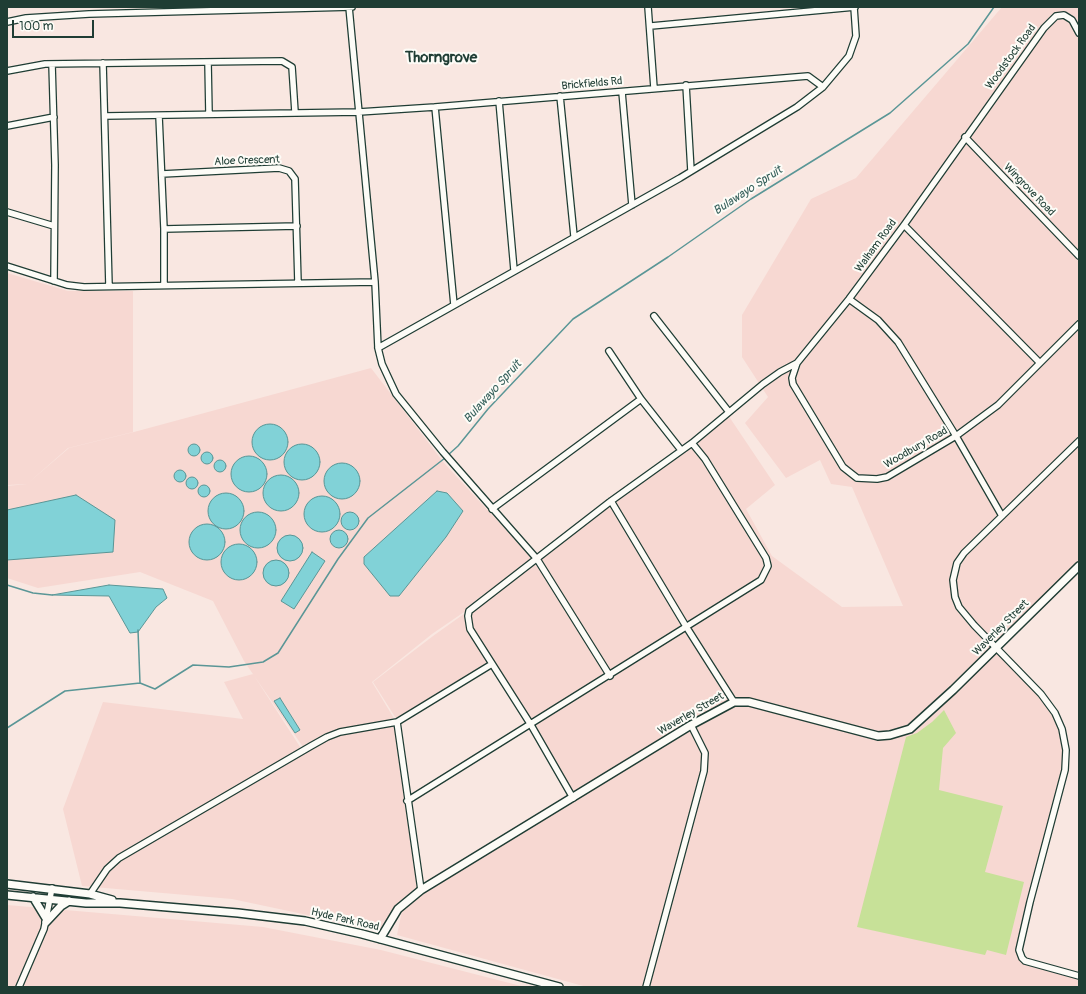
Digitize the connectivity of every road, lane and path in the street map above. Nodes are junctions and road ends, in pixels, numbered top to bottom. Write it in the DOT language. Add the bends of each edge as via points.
graph roads {
  1 [pos="349,7"];
  2 [pos="353,7"];
  3 [pos="648,7"];
  4 [pos="854,7"];
  5 [pos="818,8"];
  6 [pos="7,22"];
  7 [pos="651,26"];
  8 [pos="1079,33"];
  9 [pos="208,62"];
  10 [pos="103,63"];
  11 [pos="52,64"];
  12 [pos="7,71"];
  13 [pos="686,85"];
  14 [pos="823,87"];
  15 [pos="654,88"];
  16 [pos="622,92"];
  17 [pos="560,96"];
  18 [pos="499,102"];
  19 [pos="435,107"];
  20 [pos="295,112"];
  21 [pos="359,112"];
  22 [pos="209,114"];
  23 [pos="105,116"];
  24 [pos="159,116"];
  25 [pos="54,117"];
  26 [pos="7,126"];
  27 [pos="965,138"];
  28 [pos="691,171"];
  29 [pos="162,174"];
  30 [pos="632,205"];
  31 [pos="7,212"];
  32 [pos="904,225"];
  33 [pos="54,226"];
  34 [pos="297,226"];
  35 [pos="164,229"];
  36 [pos="574,236"];
  37 [pos="1079,256"];
  38 [pos="7,266"];
  39 [pos="514,270"];
  40 [pos="54,281"];
  41 [pos="375,282"];
  42 [pos="298,283"];
  43 [pos="164,285"];
  44 [pos="109,286"];
  45 [pos="848,300"];
  46 [pos="454,305"];
  47 [pos="654,316"];
  48 [pos="1079,324"];
  49 [pos="378,348"];
  50 [pos="609,352"];
  51 [pos="797,363"];
  52 [pos="1040,363"];
  53 [pos="641,399"];
  54 [pos="729,412"];
  55 [pos="956,436"];
  56 [pos="1079,441"];
  57 [pos="692,443"];
  58 [pos="681,450"];
  59 [pos="611,501"];
  60 [pos="492,509"];
  61 [pos="1002,516"];
  62 [pos="537,559"];
  63 [pos="1079,566"];
  64 [pos="687,628"];
  65 [pos="996,648"];
  66 [pos="492,664"];
  67 [pos="610,676"];
  68 [pos="734,702"];
  69 [pos="397,722"];
  70 [pos="531,725"];
  71 [pos="691,725"];
  72 [pos="573,798"];
  73 [pos="407,801"];
  74 [pos="7,884"];
  75 [pos="52,888"];
  76 [pos="7,889"];
  77 [pos="421,890"];
  78 [pos="90,894"];
  79 [pos="7,895"];
  80 [pos="33,897"];
  81 [pos="50,899"];
  82 [pos="68,901"];
  83 [pos="120,903"];
  84 [pos="47,921"];
  85 [pos="380,939"];
  86 [pos="1079,976"];
  87 [pos="19,987"];
  88 [pos="559,987"];
  89 [pos="646,987"];
  1 -- 2 [label="street"];
  1 -- 6 [label="street" via="89,14 26,18"];
  1 -- 21 [label="street"];
  3 -- 7 [label="street"];
  4 -- 5 [label="street"];
  4 -- 14 [label="street" via="854,46 849,56"];
  5 -- 7 [label="street"];
  7 -- 15 [label="street"];
  8 -- 27 [label="street, Woodstock Road" via="1069,17 1064,15 1056,16 1049,22"];
  9 -- 10 [label="street"];
  9 -- 20 [label="street" via="286,62 292,67"];
  9 -- 22 [label="street"];
  10 -- 11 [label="street"];
  10 -- 23 [label="street"];
  11 -- 12 [label="street"];
  11 -- 25 [label="street"];
  13 -- 14 [label="street, Brickfields Rd" via="808,76"];
  13 -- 15 [label="street, Brickfields Rd"];
  13 -- 28 [label="street"];
  14 -- 28 [label="street" via="797,107"];
  15 -- 16 [label="street, Brickfields Rd"];
  16 -- 17 [label="street, Brickfields Rd"];
  16 -- 30 [label="street"];
  17 -- 18 [label="street, Brickfields Rd"];
  17 -- 36 [label="street"];
  18 -- 19 [label="street, Brickfields Rd"];
  18 -- 39 [label="street"];
  19 -- 21 [label="street, Brickfields Rd"];
  19 -- 46 [label="street"];
  20 -- 21 [label="street, Brickfields Rd"];
  20 -- 22 [label="street, Brickfields Rd"];
  21 -- 41 [label="street"];
  22 -- 24 [label="street, Brickfields Rd"];
  23 -- 24 [label="street, Brickfields Rd"];
  23 -- 44 [label="street"];
  24 -- 29 [label="street"];
  25 -- 26 [label="street"];
  25 -- 33 [label="street"];
  27 -- 32 [label="street, Walham Road"];
  27 -- 37 [label="street, Wingrove Road"];
  28 -- 30 [label="street"];
  29 -- 34 [label="street, Aloe Crescent" via="284,169 295,179"];
  29 -- 35 [label="street"];
  30 -- 36 [label="street"];
  31 -- 33 [label="street"];
  32 -- 45 [label="street, Walham Road"];
  32 -- 52 [label="street"];
  33 -- 40 [label="street"];
  34 -- 35 [label="street"];
  34 -- 42 [label="street, Aloe Crescent"];
  35 -- 43 [label="street"];
  36 -- 39 [label="street"];
  38 -- 40 [label="street"];
  39 -- 46 [label="street"];
  40 -- 44 [label="street" via="74,287"];
  41 -- 42 [label="street"];
  41 -- 49 [label="street"];
  42 -- 43 [label="street"];
  43 -- 44 [label="street"];
  45 -- 51 [label="street, Walham Road"];
  45 -- 55 [label="street" via="878,320 898,342"];
  46 -- 49 [label="street"];
  47 -- 54 [label="street"];
  48 -- 52 [label="street, Woodbury Road"];
  49 -- 60 [label="street" via="382,364 396,394"];
  50 -- 53 [label="street"];
  51 -- 54 [label="street" via="780,372"];
  51 -- 55 [label="street, Woodbury Road" via="792,378 795,391 843,468 857,478 877,479 887,476"];
  52 -- 55 [label="street, Woodbury Road" via="998,405"];
  53 -- 58 [label="street"];
  53 -- 60 [label="street"];
  54 -- 57 [label="street"];
  55 -- 61 [label="street"];
  56 -- 61 [label="street"];
  57 -- 58 [label="street"];
  57 -- 64 [label="street" via="739,513 766,558 768,566 757,584"];
  58 -- 59 [label="street"];
  59 -- 62 [label="street"];
  59 -- 64 [label="street"];
  60 -- 62 [label="street"];
  61 -- 65 [label="street" via="964,553 957,563 953,580 959,607"];
  62 -- 66 [label="street" via="469,611 470,629"];
  62 -- 67 [label="street"];
  63 -- 65 [label="street, Waverley Street"];
  64 -- 67 [label="street"];
  64 -- 68 [label="street"];
  65 -- 68 [label="street, Waverley Street" via="910,729 890,736 872,735 749,702"];
  65 -- 86 [label="street" via="1051,706 1062,729 1066,750 1065,770 1019,945 1020,955 1026,961"];
  66 -- 69 [label="street"];
  66 -- 70 [label="street"];
  67 -- 70 [label="street"];
  68 -- 71 [label="street, Waverley Street"];
  69 -- 73 [label="street"];
  69 -- 78 [label="street" via="327,737 119,858"];
  70 -- 72 [label="street"];
  70 -- 73 [label="street"];
  71 -- 72 [label="street, Waverley Street"];
  71 -- 89 [label="street" via="705,753 704,771"];
  72 -- 77 [label="street, Waverley Street"];
  73 -- 77 [label="street"];
  74 -- 75 [label="street, Hyde Park Road"];
  74 -- 76 [label="street"];
  75 -- 78 [label="street, Hyde Park Road"];
  75 -- 81 [label="street"];
  77 -- 85 [label="street, Waverley Street" via="398,909"];
  78 -- 83 [label="street, Hyde Park Road"];
  79 -- 80 [label="street, Hyde Park Road"];
  80 -- 81 [label="street, Hyde Park Road"];
  80 -- 84 [label="street"];
  81 -- 82 [label="street, Hyde Park Road"];
  81 -- 84 [label="street"];
  82 -- 83 [label="street, Hyde Park Road" via="86,904"];
  82 -- 84 [label="street"];
  83 -- 85 [label="street, Hyde Park Road" via="306,921"];
  84 -- 87 [label="street"];
  85 -- 88 [label="street, Hyde Park Road"];
}
